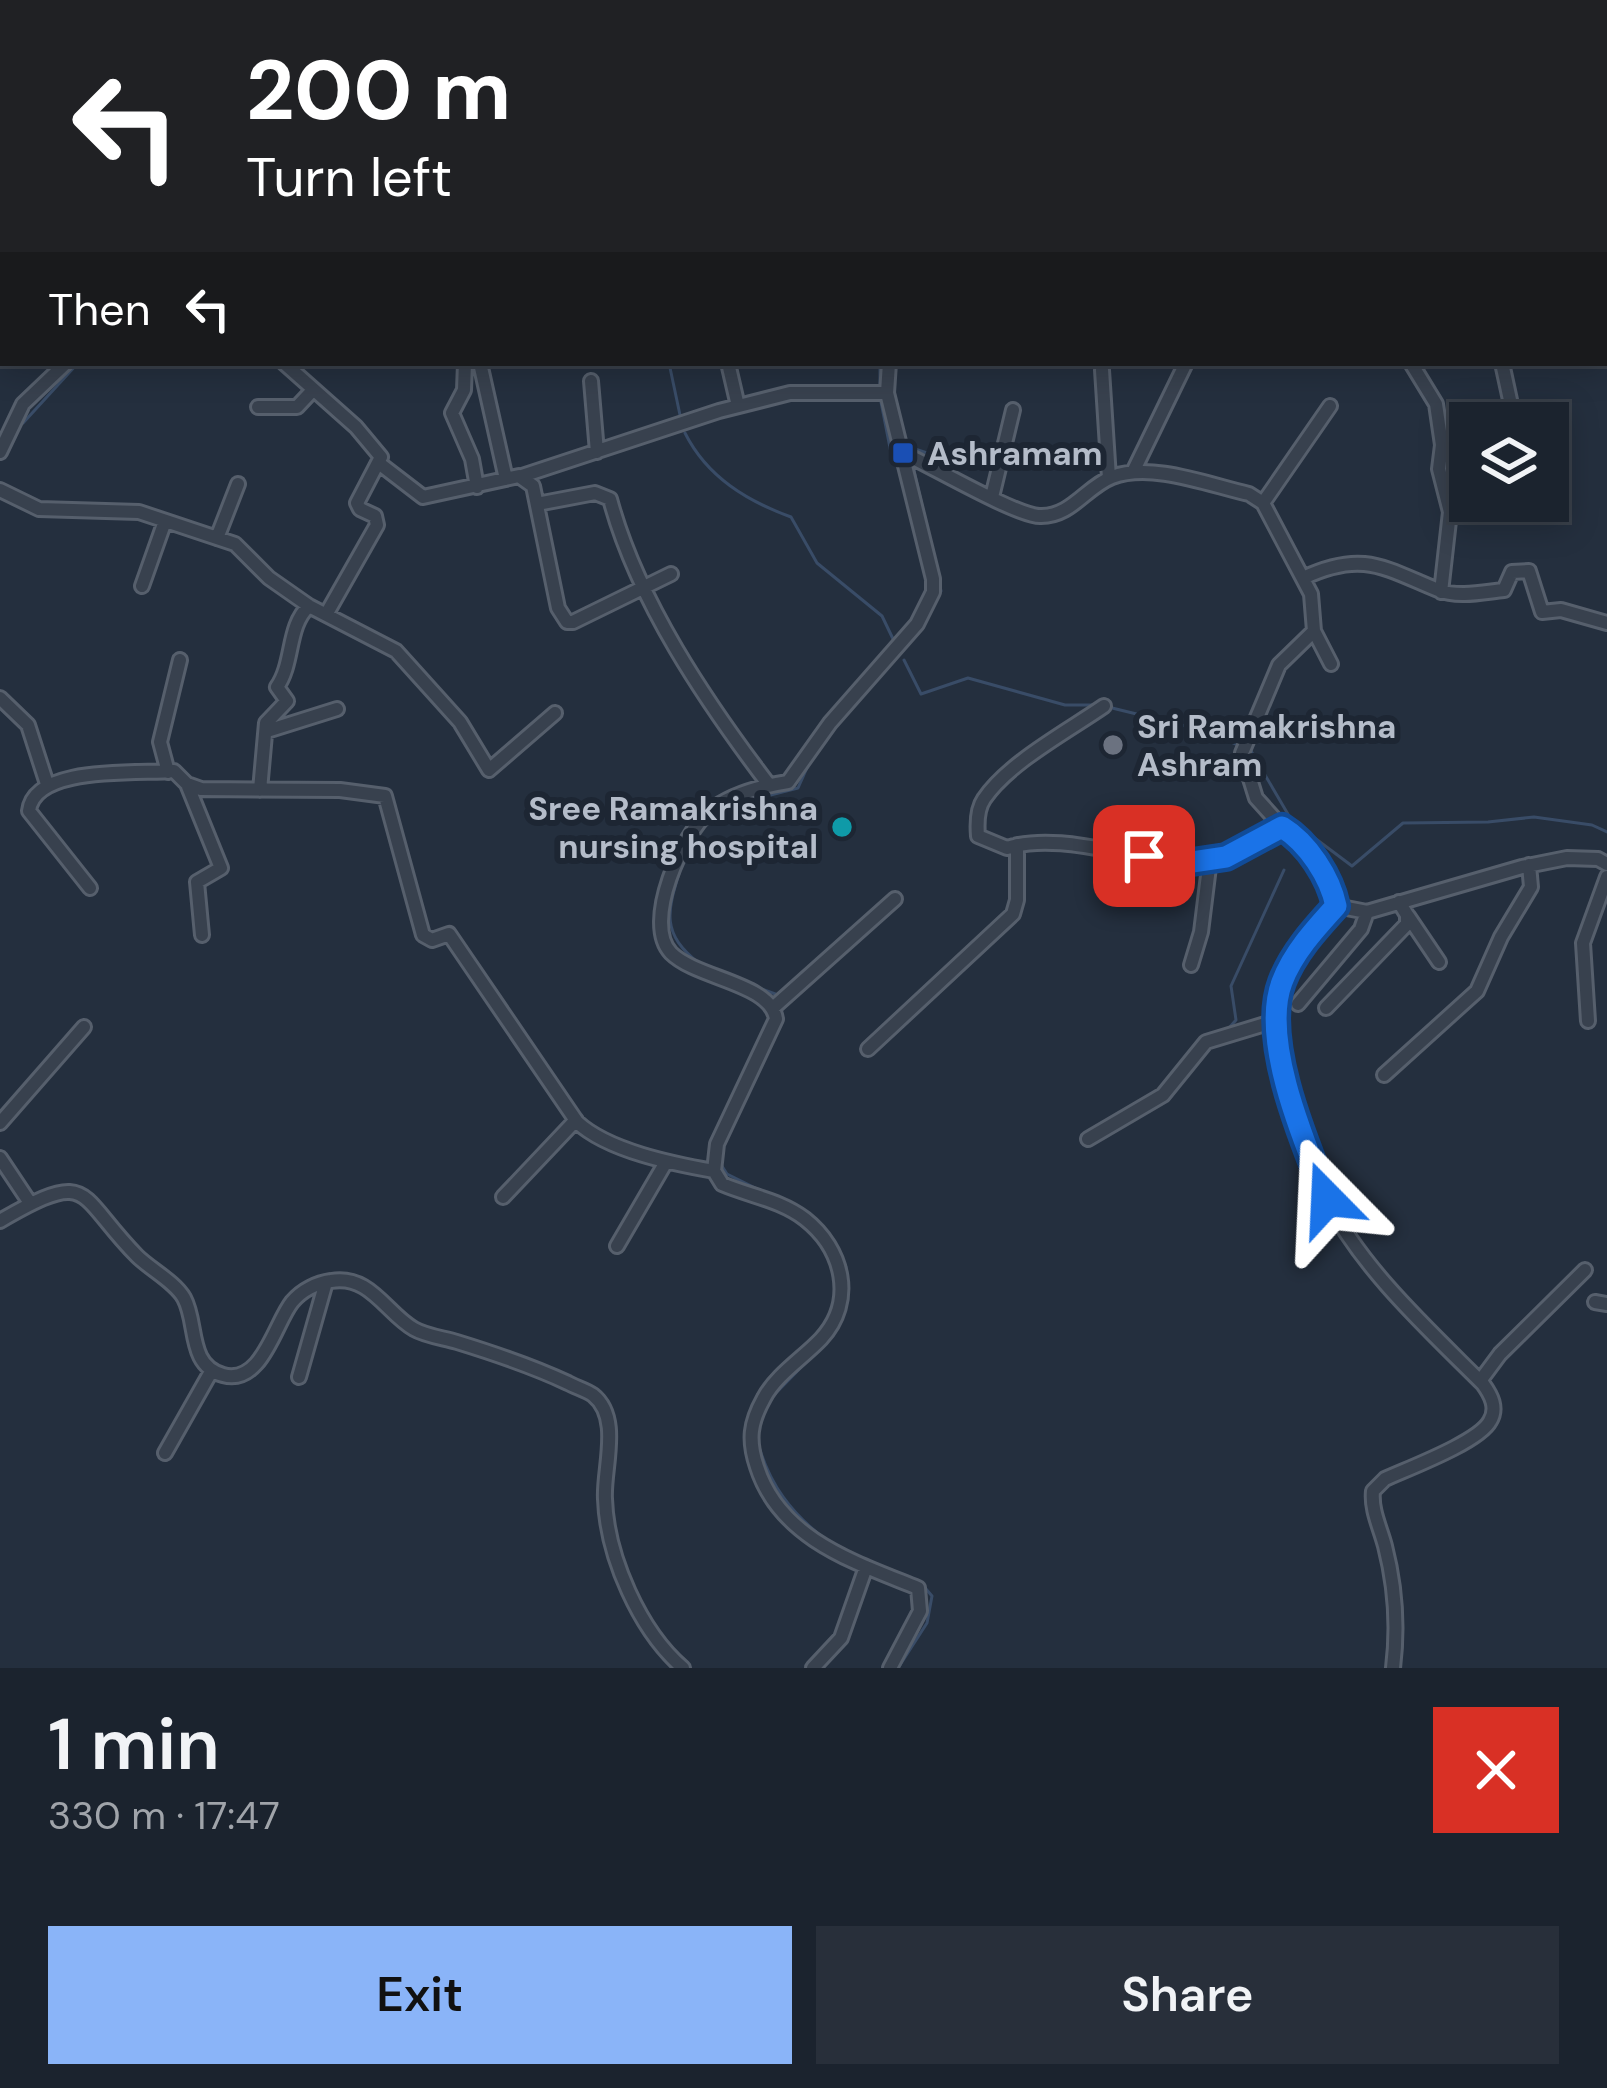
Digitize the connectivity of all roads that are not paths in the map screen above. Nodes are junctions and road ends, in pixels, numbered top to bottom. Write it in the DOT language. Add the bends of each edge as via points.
graph roads {
  1 [pos="44,366"];
  2 [pos="63,366"];
  3 [pos="287,366"];
  4 [pos="465,366"];
  5 [pos="481,366"];
  6 [pos="729,366"];
  7 [pos="889,366"];
  8 [pos="1185,366"];
  9 [pos="1413,366"];
  10 [pos="1503,366"];
  11 [pos="1102,370"];
  12 [pos="50,377"];
  13 [pos="591,381"];
  14 [pos="312,391"];
  15 [pos="887,393"];
  16 [pos="1510,402"];
  17 [pos="738,406"];
  18 [pos="1330,406"];
  19 [pos="258,407"];
  20 [pos="1013,410"];
  21 [pos="0,452"];
  22 [pos="597,452"];
  23 [pos="905,454"];
  24 [pos="380,464"];
  25 [pos="1134,470"];
  26 [pos="522,476"];
  27 [pos="1109,478"];
  28 [pos="506,479"];
  29 [pos="238,484"];
  30 [pos="477,487"];
  31 [pos="0,490"];
  32 [pos="992,497"];
  33 [pos="1263,503"];
  34 [pos="537,504"];
  35 [pos="165,521"];
  36 [pos="217,538"];
  37 [pos="671,574"];
  38 [pos="1303,578"];
  39 [pos="142,586"];
  40 [pos="644,587"];
  41 [pos="1441,592"];
  42 [pos="309,606"];
  43 [pos="326,614"];
  44 [pos="1607,623"];
  45 [pos="1314,632"];
  46 [pos="180,660"];
  47 [pos="1331,664"];
  48 [pos="0,698"];
  49 [pos="1104,706"];
  50 [pos="337,709"];
  51 [pos="555,713"];
  52 [pos="267,731"];
  53 [pos="169,772"];
  54 [pos="47,784"];
  55 [pos="187,784"];
  56 [pos="769,785"];
  57 [pos="260,790"];
  58 [pos="1282,827"];
  59 [pos="1017,845"];
  60 [pos="1210,860"];
  61 [pos="1607,864"];
  62 [pos="1529,866"];
  63 [pos="1607,877"];
  64 [pos="90,888"];
  65 [pos="895,899"];
  66 [pos="1336,906"];
  67 [pos="1403,908"];
  68 [pos="1367,911"];
  69 [pos="202,934"];
  70 [pos="1439,962"];
  71 [pos="1191,965"];
  72 [pos="1298,1004"];
  73 [pos="774,1007"];
  74 [pos="1326,1008"];
  75 [pos="1588,1021"];
  76 [pos="1276,1022"];
  77 [pos="84,1027"];
  78 [pos="868,1049"];
  79 [pos="1384,1075"];
  80 [pos="576,1120"];
  81 [pos="0,1123"];
  82 [pos="1088,1139"];
  83 [pos="0,1158"];
  84 [pos="666,1162"];
  85 [pos="714,1172"];
  86 [pos="503,1197"];
  87 [pos="30,1203"];
  88 [pos="0,1221"];
  89 [pos="617,1246"];
  90 [pos="1585,1270"];
  91 [pos="326,1282"];
  92 [pos="212,1370"];
  93 [pos="299,1377"];
  94 [pos="1480,1381"];
  95 [pos="165,1453"];
  96 [pos="866,1567"];
  97 [pos="683,1668"];
  98 [pos="813,1668"];
  99 [pos="890,1668"];
  100 [pos="1393,1668"];
  1 -- 12 [label="street"];
  2 -- 12 [label="street"];
  3 -- 14 [label="street"];
  4 -- 30 [label="street" via="452,413"];
  5 -- 28 [label="street"];
  6 -- 17 [label="street"];
  7 -- 15 [label="street"];
  8 -- 25 [label="street"];
  9 -- 41 [label="street" via="1436,404 1442,445 1450,512"];
  10 -- 16 [label="street"];
  11 -- 27 [label="street"];
  12 -- 21 [label="street" via="23,404"];
  13 -- 22 [label="street"];
  14 -- 19 [label="street" via="297,406"];
  14 -- 24 [label="street" via="356,427"];
  15 -- 17 [label="street" via="790,393"];
  15 -- 23 [label="street"];
  17 -- 22 [label="street"];
  18 -- 33 [label="street"];
  20 -- 32 [label="street"];
  22 -- 26 [label="street"];
  23 -- 32 [label="street"];
  23 -- 56 [label="street" via="933,579 927,608 795,776"];
  24 -- 30 [label="street" via="423,497"];
  24 -- 43 [label="street" via="357,503 377,525"];
  25 -- 27 [label="street"];
  25 -- 33 [label="street"];
  26 -- 28 [label="street"];
  26 -- 34 [label="street"];
  27 -- 32 [label="street" via="1069,509 1041,517"];
  28 -- 30 [label="street"];
  29 -- 36 [label="street"];
  31 -- 35 [label="street" via="40,509 124,510"];
  33 -- 38 [label="street"];
  34 -- 40 [label="street" via="595,493 610,499"];
  34 -- 40 [label="street" via="564,620"];
  35 -- 36 [label="street"];
  35 -- 39 [label="street"];
  36 -- 42 [label="street"];
  37 -- 40 [label="street"];
  38 -- 41 [label="street" via="1359,564 1394,569"];
  38 -- 45 [label="street"];
  40 -- 56 [label="street" via="712,706"];
  41 -- 44 [label="street" via="1504,590 1512,572 1529,571 1542,613"];
  42 -- 43 [label="street"];
  42 -- 52 [label="street" via="277,687 287,700"];
  43 -- 51 [label="street" via="396,650 417,670 489,770"];
  45 -- 47 [label="street"];
  45 -- 58 [label="street" via="1280,665 1244,747 1256,798"];
  46 -- 53 [label="street" via="160,742"];
  48 -- 54 [label="street" via="28,725"];
  49 -- 59 [label="street" via="981,802 979,836"];
  50 -- 52 [label="street"];
  52 -- 57 [label="street"];
  53 -- 54 [label="street"];
  53 -- 55 [label="street"];
  54 -- 64 [label="street" via="32,798 31,814"];
  55 -- 57 [label="street"];
  55 -- 69 [label="street" via="221,868 197,882"];
  56 -- 73 [label="street" via="713,808 694,826 661,925 673,955"];
  57 -- 80 [label="street" via="385,796 423,935 449,934"];
  58 -- 60 [label="street"];
  58 -- 66 [label="street" via="1316,862"];
  59 -- 60 [label="street" via="1049,843 1172,865"];
  59 -- 78 [label="street" via="1012,914"];
  60 -- 71 [label="street"];
  61 -- 62 [label="street" via="1567,858"];
  62 -- 67 [label="street"];
  62 -- 79 [label="street" via="1531,886 1478,991"];
  63 -- 75 [label="street" via="1583,943"];
  65 -- 73 [label="street"];
  66 -- 68 [label="street"];
  66 -- 76 [label="street" via="1283,978"];
  67 -- 68 [label="street"];
  67 -- 70 [label="street"];
  67 -- 74 [label="street" via="1407,924"];
  68 -- 72 [label="street"];
  73 -- 85 [label="street" via="776,1018 717,1144"];
  76 -- 82 [label="street" via="1206,1042 1163,1095"];
  76 -- 94 [label="street" via="1307,1150 1339,1220"];
  77 -- 81 [label="street"];
  80 -- 84 [label="street"];
  80 -- 86 [label="street"];
  83 -- 87 [label="street"];
  84 -- 85 [label="street"];
  84 -- 89 [label="street"];
  85 -- 96 [label="street" via="722,1184 808,1221 841,1265 839,1307 826,1334 766,1393 748,1441 765,1493 802,1532"];
  87 -- 88 [label="street"];
  87 -- 92 [label="street" via="69,1191 93,1201 184,1297 199,1354"];
  90 -- 94 [label="street"];
  91 -- 92 [label="street" via="291,1304 271,1346 241,1374"];
  91 -- 93 [label="street"];
  91 -- 97 [label="street" via="351,1281 414,1329 523,1362 592,1394 608,1429 605,1499 620,1568 659,1647"];
  92 -- 95 [label="street"];
  94 -- 100 [label="street" via="1492,1399 1486,1427 1385,1479 1371,1495 1397,1635"];
  96 -- 98 [label="street" via="842,1638"];
  96 -- 99 [label="street" via="918,1588 920,1611"];
}
